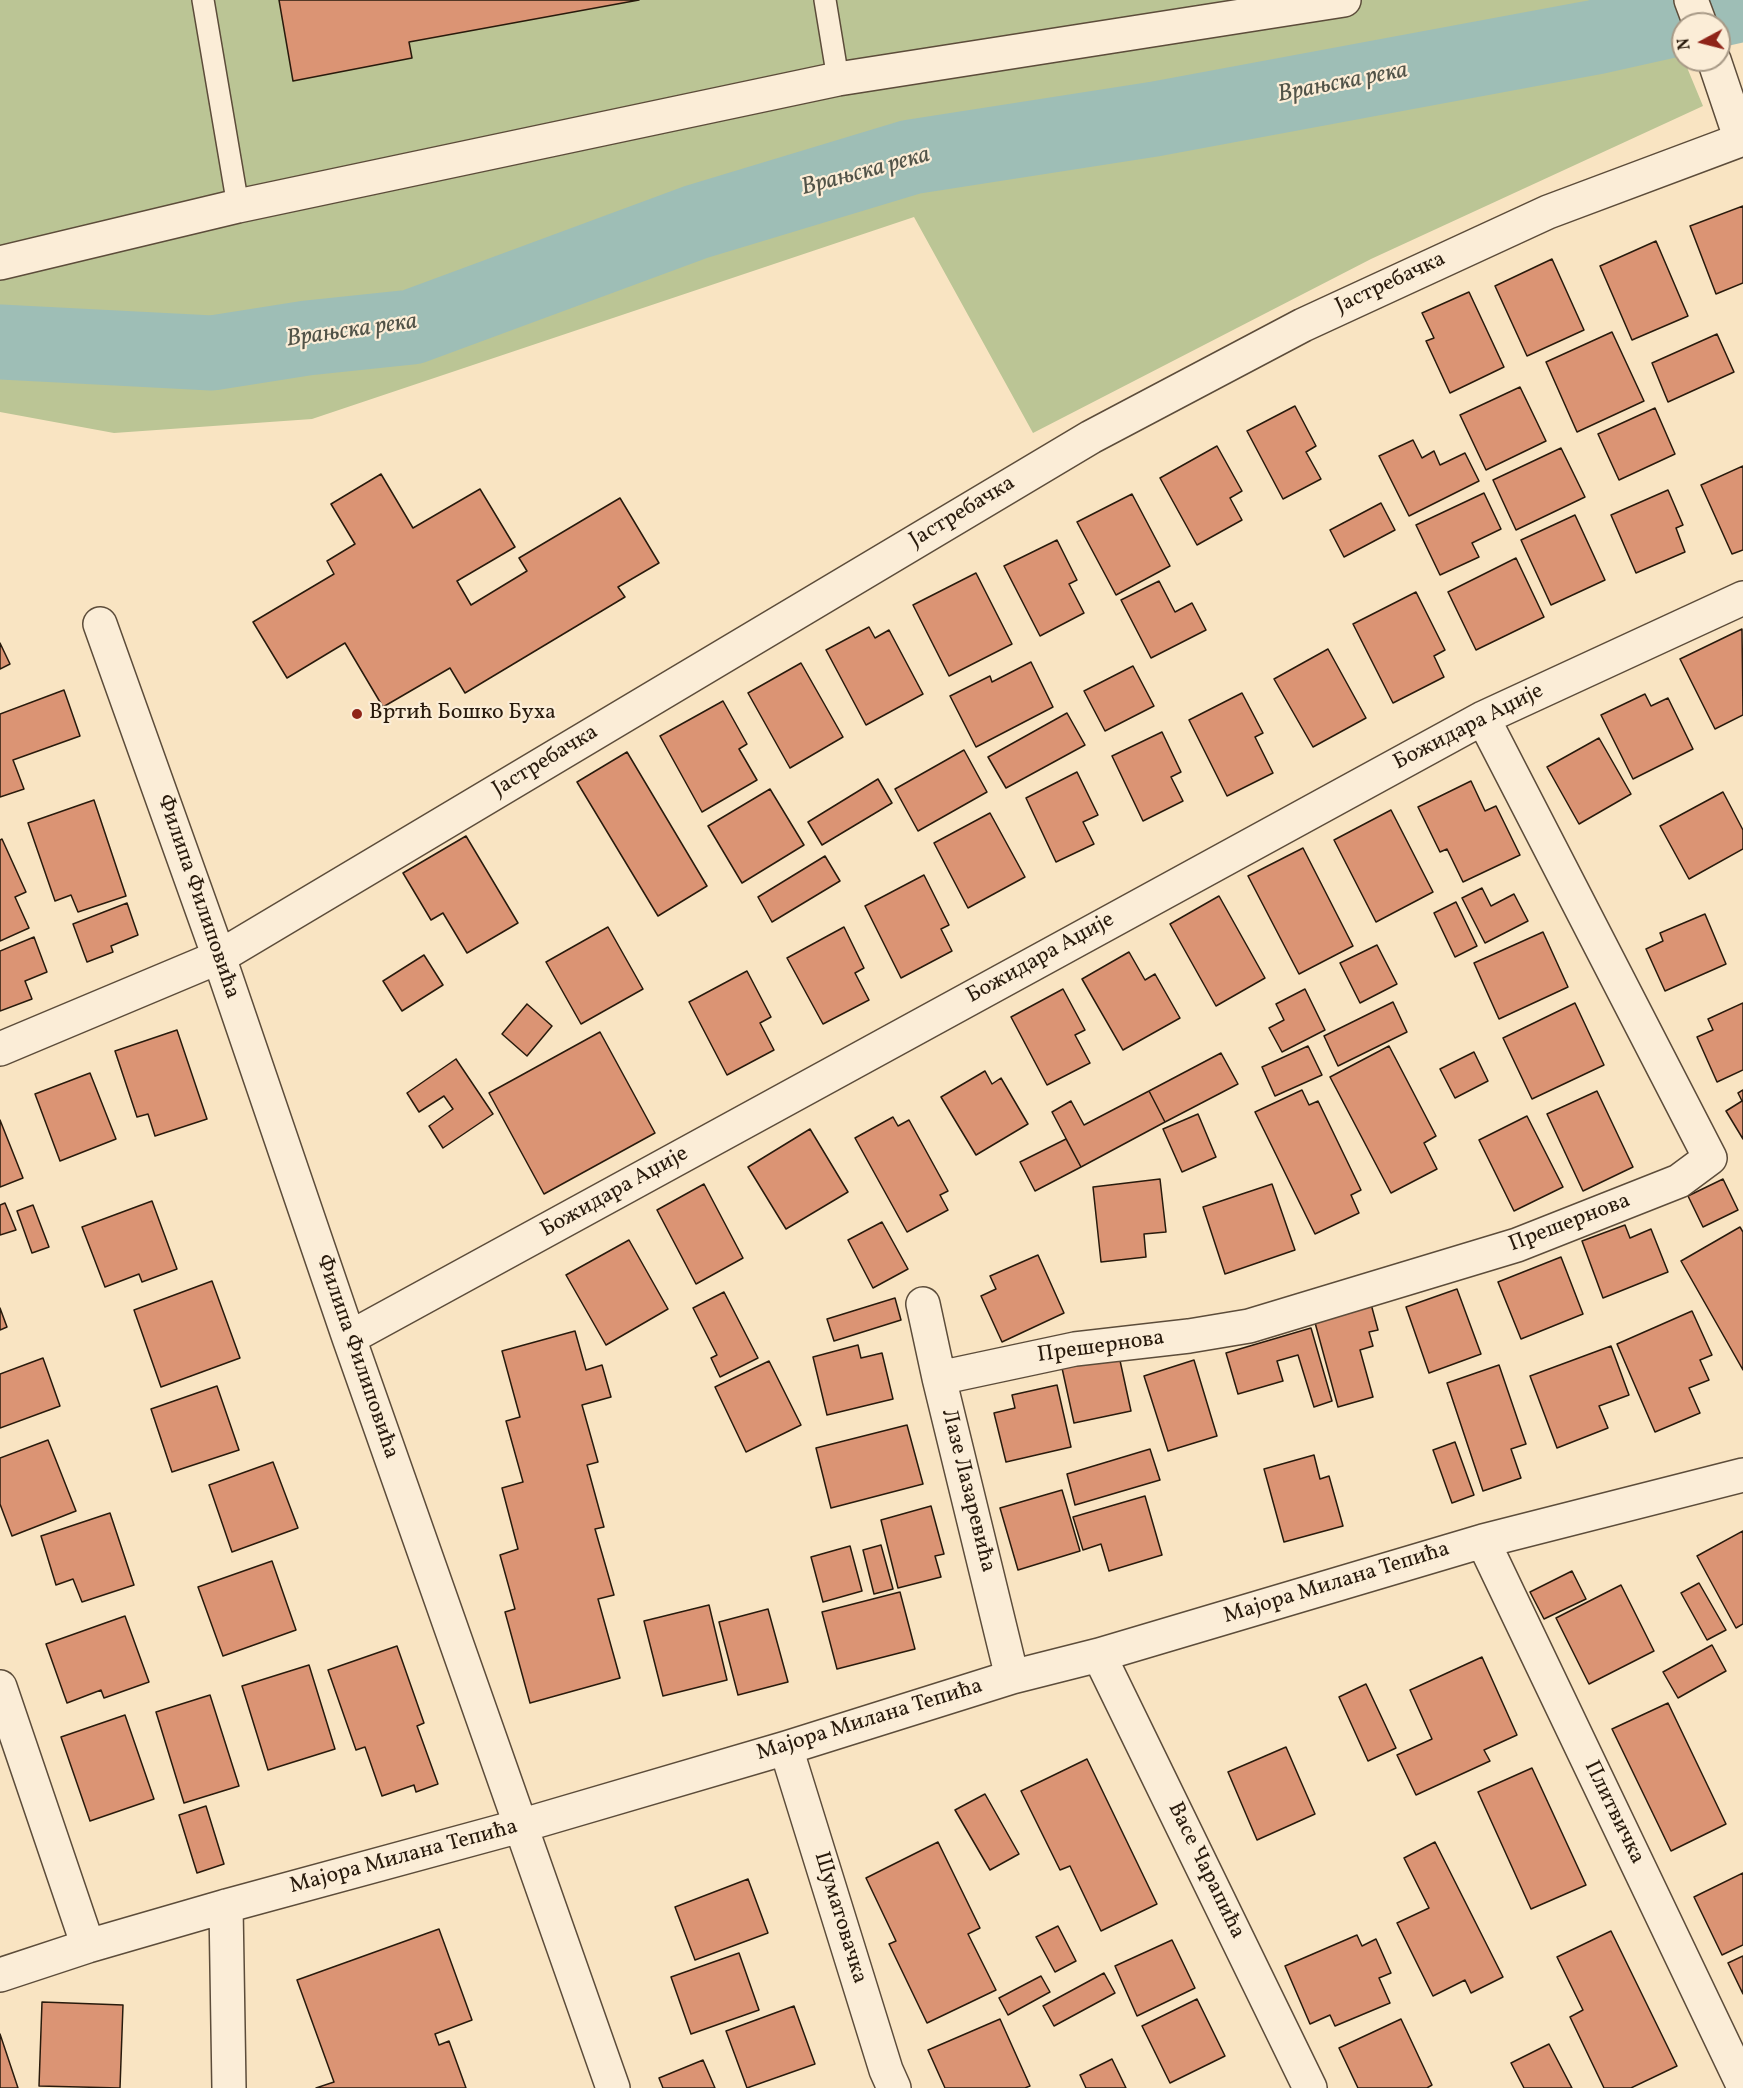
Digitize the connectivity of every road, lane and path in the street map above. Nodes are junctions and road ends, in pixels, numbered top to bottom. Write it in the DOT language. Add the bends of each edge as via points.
graph roads {
  1 [pos="203,0"];
  2 [pos="825,0"];
  3 [pos="1344,0"];
  4 [pos="1718,72"];
  5 [pos="838,79"];
  6 [pos="1742,140"];
  7 [pos="238,206"];
  8 [pos="0,263"];
  9 [pos="1743,598"];
  10 [pos="100,624"];
  11 [pos="1483,717"];
  12 [pos="219,957"];
  13 [pos="0,1049"];
  14 [pos="923,1304"];
  15 [pos="349,1338"];
  16 [pos="939,1378"];
  17 [pos="1743,1476"];
  18 [pos="1483,1541"];
  19 [pos="1099,1655"];
  20 [pos="1012,1677"];
  21 [pos="0,1687"];
  22 [pos="786,1748"];
  23 [pos="520,1826"];
  24 [pos="226,1906"];
  25 [pos="88,1946"];
  26 [pos="0,1975"];
  27 [pos="1743,2085"];
  28 [pos="229,2088"];
  29 [pos="613,2088"];
  30 [pos="894,2088"];
  31 [pos="1310,2088"];
  1 -- 7 [label="lane"];
  2 -- 5 [label="lane"];
  3 -- 5 [label="street"];
  4 -- 6 [label="street"];
  5 -- 7 [label="street"];
  6 -- 12 [label="street, Јастребачка" via="1548,212 1303,325 1091,437"];
  7 -- 8 [label="street"];
  9 -- 11 [label="street, Божидара Аџије"];
  10 -- 12 [label="street, Филипа Филиповића"];
  11 -- 15 [label="street, Божидара Аџије"];
  11 -- 16 [label="street, Прешернова" via="1710,1158 1679,1180 1518,1245 1249,1326 1075,1348"];
  12 -- 13 [label="street, Јастребачка"];
  12 -- 15 [label="street, Филипа Филиповића"];
  14 -- 16 [label="street, Лазе Лазаревића"];
  15 -- 23 [label="street, Филипа Филиповића"];
  16 -- 20 [label="street, Лазе Лазаревића"];
  17 -- 18 [label="street, Мајора Милана Тепића"];
  18 -- 19 [label="street, Мајора Милана Тепића"];
  18 -- 27 [label="street, Плитвичка"];
  19 -- 20 [label="street, Мајора Милана Тепића"];
  19 -- 31 [label="street, Васе Чарапића"];
  20 -- 22 [label="street, Мајора Милана Тепића"];
  21 -- 25 [label="street"];
  22 -- 23 [label="street, Мајора Милана Тепића"];
  22 -- 30 [label="street, Шуматовачка"];
  23 -- 24 [label="street, Мајора Милана Тепића"];
  23 -- 29 [label="street, Филипа Филиповића"];
  24 -- 25 [label="street, Мајора Милана Тепића"];
  24 -- 28 [label="street"];
  25 -- 26 [label="street, Мајора Милана Тепића"];
}
